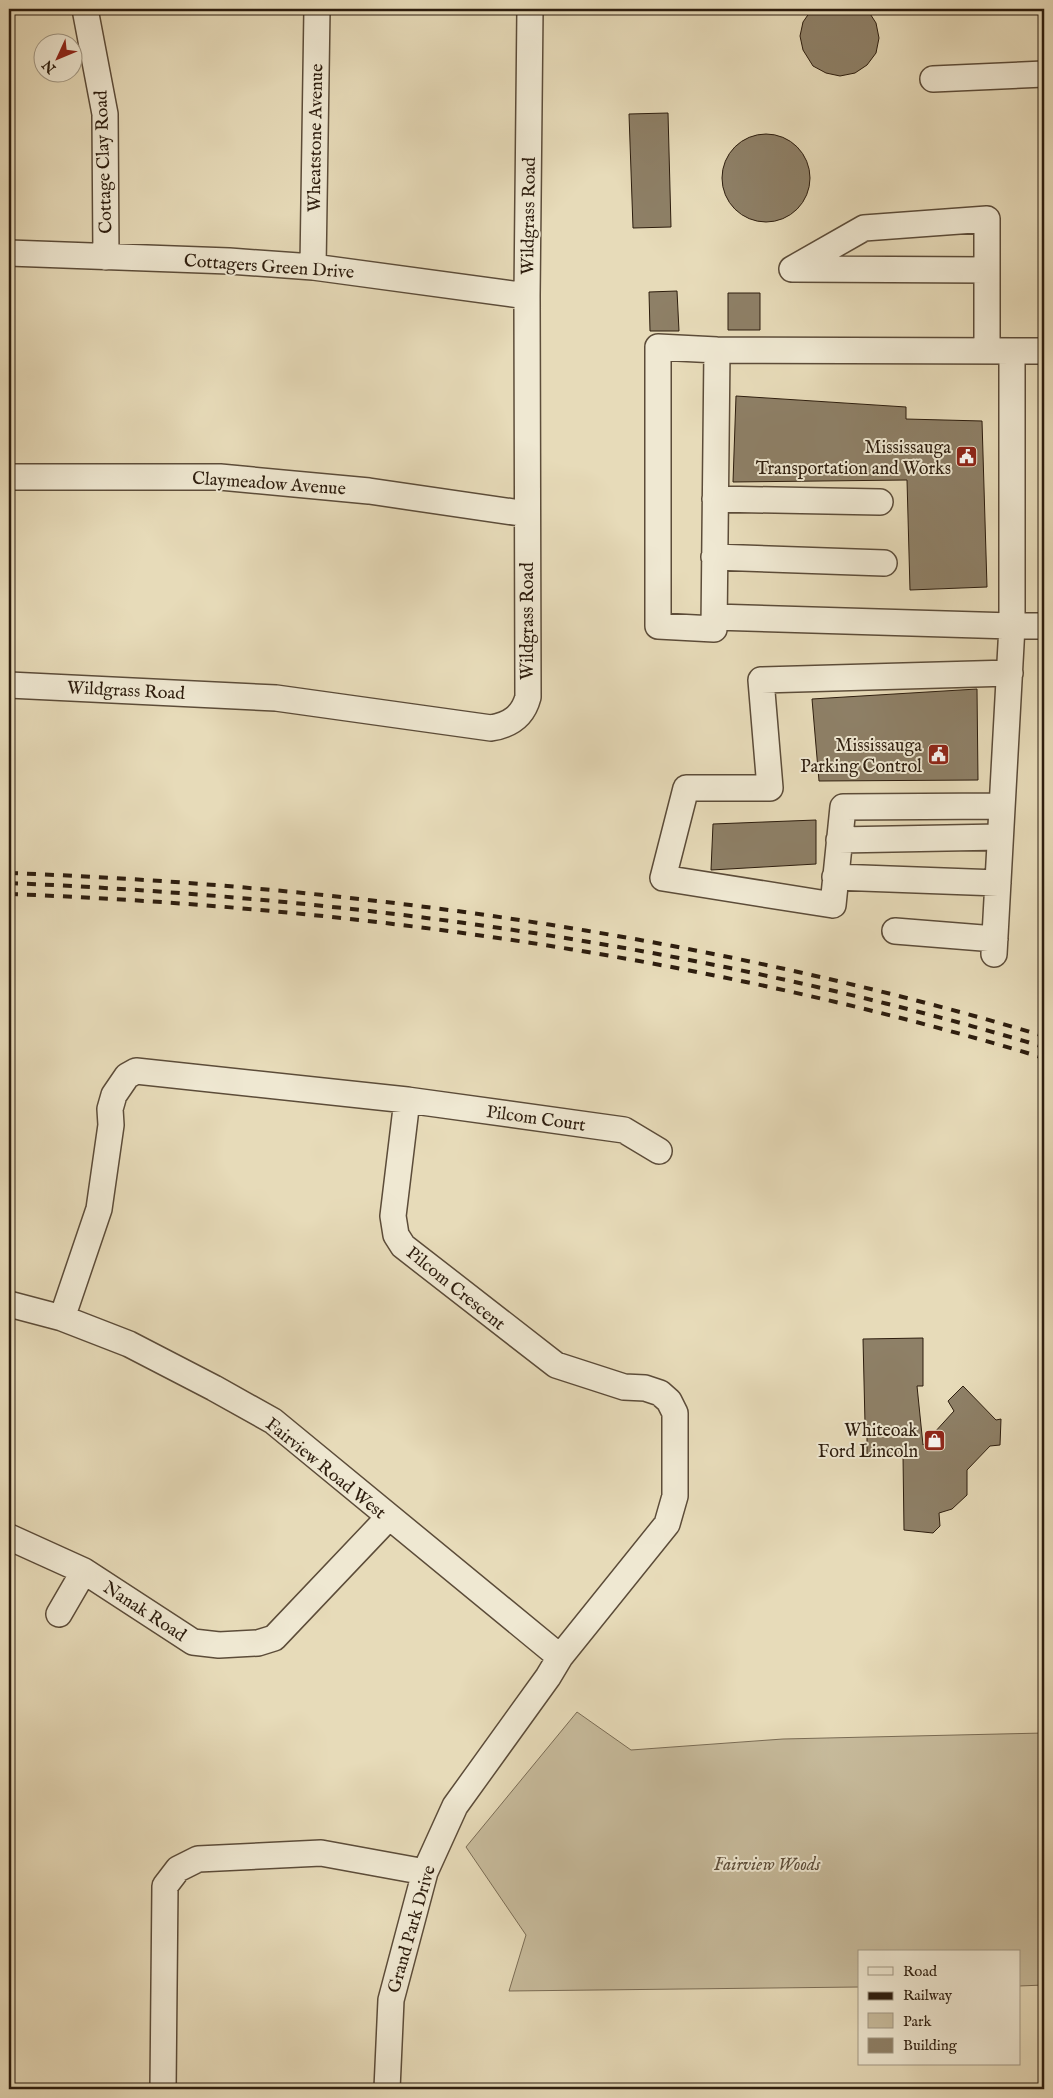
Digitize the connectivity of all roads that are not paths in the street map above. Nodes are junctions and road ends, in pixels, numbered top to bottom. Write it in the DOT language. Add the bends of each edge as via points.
graph roads {
  1 [pos="85,9"];
  2 [pos="317,9"];
  3 [pos="530,9"];
  4 [pos="1044,74"];
  5 [pos="933,80"];
  6 [pos="9,253"];
  7 [pos="106,257"];
  8 [pos="313,268"];
  9 [pos="987,270"];
  10 [pos="527,296"];
  11 [pos="717,350"];
  12 [pos="999,351"];
  13 [pos="1044,351"];
  14 [pos="9,477"];
  15 [pos="715,499"];
  16 [pos="880,502"];
  17 [pos="527,514"];
  18 [pos="714,557"];
  19 [pos="884,563"];
  20 [pos="714,617"];
  21 [pos="1012,626"];
  22 [pos="1044,626"];
  23 [pos="1010,673"];
  24 [pos="9,685"];
  25 [pos="1002,806"];
  26 [pos="1000,837"];
  27 [pos="839,840"];
  28 [pos="835,877"];
  29 [pos="998,883"];
  30 [pos="895,931"];
  31 [pos="407,1100"];
  32 [pos="658,1151"];
  33 [pos="9,1304"];
  34 [pos="62,1318"];
  35 [pos="388,1518"];
  36 [pos="9,1538"];
  37 [pos="84,1571"];
  38 [pos="59,1614"];
  39 [pos="560,1657"];
  40 [pos="425,1872"];
  41 [pos="163,2089"];
  42 [pos="387,2089"];
  1 -- 7 [label="street, Cottage Clay Road" via="105,114"];
  2 -- 8 [label="street, Wheatstone Avenue"];
  3 -- 10 [label="street, Wildgrass Road"];
  4 -- 5 [label="street"];
  6 -- 7 [label="street, Cottagers Green Drive"];
  7 -- 8 [label="street, Cottagers Green Drive" via="229,261"];
  8 -- 10 [label="street, Cottagers Green Drive"];
  9 -- 9 [label="street" via="987,219 864,228 792,269"];
  9 -- 12 [label="street"];
  10 -- 17 [label="street, Wildgrass Road"];
  11 -- 12 [label="street"];
  11 -- 15 [label="street"];
  11 -- 20 [label="street" via="658,347 658,626 714,629"];
  12 -- 13 [label="street"];
  12 -- 21 [label="street"];
  14 -- 17 [label="street, Claymeadow Avenue" via="220,477 369,491"];
  15 -- 16 [label="street"];
  15 -- 18 [label="street"];
  17 -- 24 [label="street, Wildgrass Road" via="528,698 520,715 500,726 484,728 276,698"];
  18 -- 19 [label="street"];
  18 -- 20 [label="street"];
  20 -- 21 [label="street"];
  21 -- 22 [label="street"];
  21 -- 23 [label="street"];
  23 -- 25 [label="street"];
  23 -- 28 [label="street" via="761,680 770,788 686,788 662,878 832,905"];
  25 -- 26 [label="street"];
  25 -- 27 [label="street" via="843,807"];
  26 -- 27 [label="street"];
  26 -- 29 [label="street"];
  27 -- 28 [label="street"];
  28 -- 29 [label="street"];
  29 -- 30 [label="street" via="994,946"];
  31 -- 32 [label="street, Pilcom Court" via="624,1130"];
  31 -- 34 [label="street" via="143,1071 127,1076 114,1095 110,1109 111,1125 99,1209"];
  31 -- 39 [label="street, Pilcom Crescent" via="393,1216 396,1234 403,1246 556,1365 624,1387 660,1393 675,1413 676,1496 667,1524"];
  33 -- 34 [label="street, Fairview Road West"];
  34 -- 35 [label="street, Fairview Road West" via="129,1344 273,1422"];
  35 -- 37 [label="street, Nanak Road" via="274,1638 258,1643 219,1645 193,1642"];
  35 -- 39 [label="street, Fairview Road West"];
  36 -- 37 [label="street, Nanak Road"];
  37 -- 38 [label="street"];
  39 -- 40 [label="street, Grand Park Drive" via="455,1806"];
  40 -- 41 [label="street" via="321,1853 198,1859 178,1869 165,1886"];
  40 -- 42 [label="street, Grand Park Drive" via="390,2000"];
}
